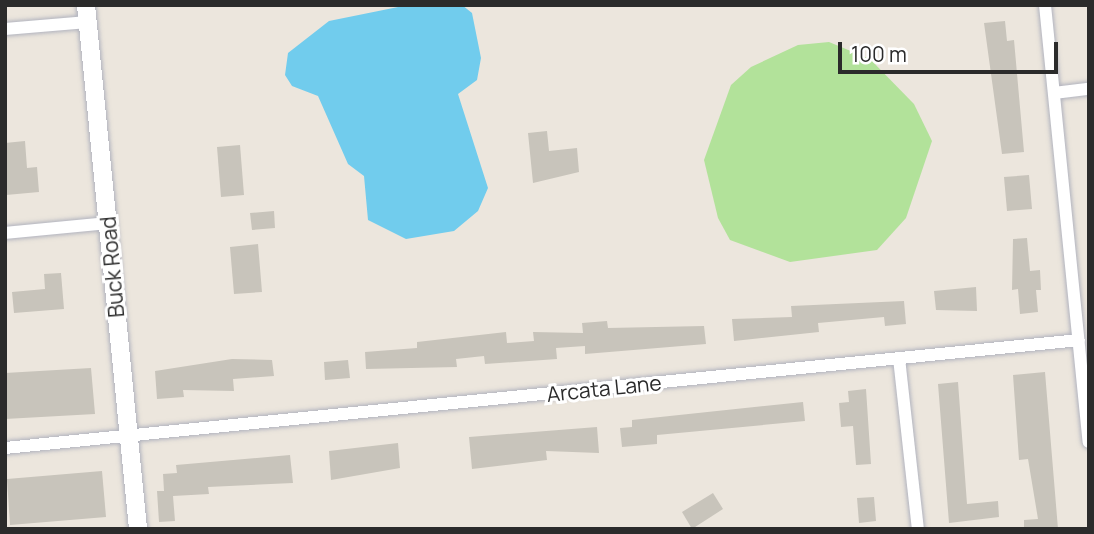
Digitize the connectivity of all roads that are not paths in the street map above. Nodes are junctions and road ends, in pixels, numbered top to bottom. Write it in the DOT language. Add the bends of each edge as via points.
graph roads {
  1 [pos="1045,5"];
  2 [pos="87,13"];
  3 [pos="5,29"];
  4 [pos="1089,89"];
  5 [pos="1054,93"];
  6 [pos="108,223"];
  7 [pos="5,233"];
  8 [pos="1079,340"];
  9 [pos="899,358"];
  10 [pos="129,437"];
  11 [pos="1089,442"];
  12 [pos="5,448"];
  13 [pos="138,529"];
  14 [pos="918,529"];
  1 -- 5 [label="street"];
  2 -- 3 [label="street"];
  2 -- 6 [label="street, Buck Road"];
  4 -- 5 [label="street"];
  5 -- 8 [label="street"];
  6 -- 7 [label="street"];
  6 -- 10 [label="street, Buck Road"];
  8 -- 9 [label="street, Arcata Lane"];
  8 -- 11 [label="street"];
  9 -- 10 [label="street, Arcata Lane"];
  9 -- 14 [label="street"];
  10 -- 12 [label="street, Arcata Lane"];
  10 -- 13 [label="street, Buck Road"];
}
